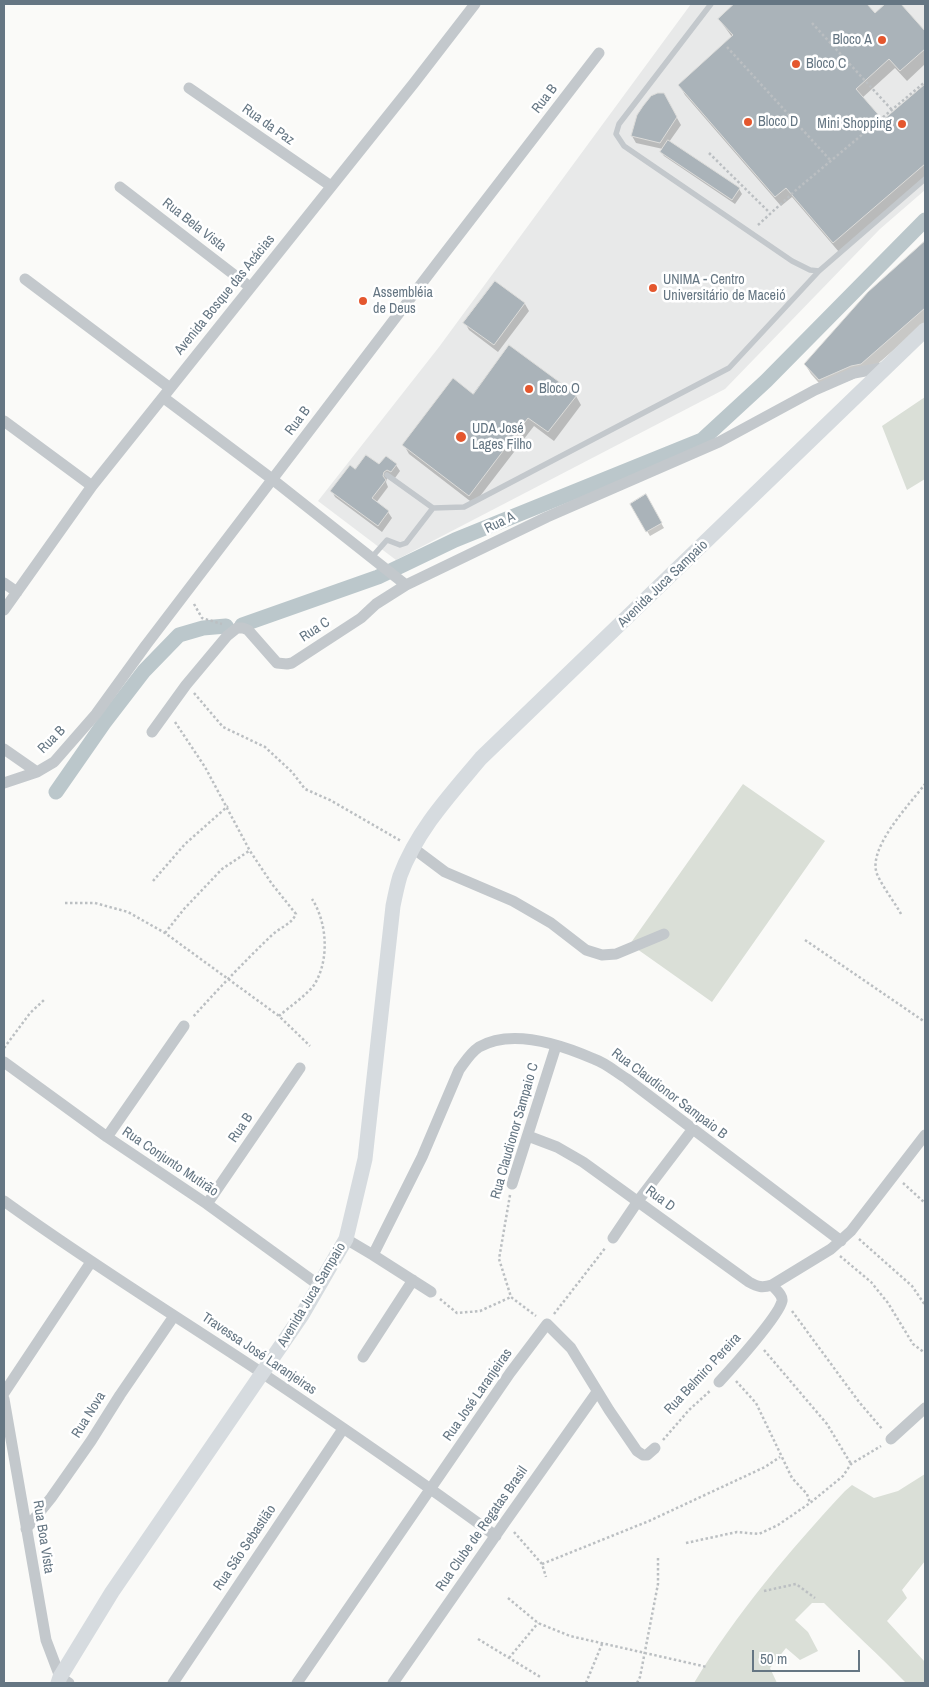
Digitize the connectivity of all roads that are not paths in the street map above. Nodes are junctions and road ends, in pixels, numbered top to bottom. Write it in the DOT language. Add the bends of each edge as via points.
graph roads {
  1 [pos="474,4"];
  2 [pos="711,4"];
  3 [pos="599,53"];
  4 [pos="189,88"];
  5 [pos="925,179"];
  6 [pos="331,186"];
  7 [pos="120,187"];
  8 [pos="819,271"];
  9 [pos="25,279"];
  10 [pos="250,287"];
  11 [pos="925,330"];
  12 [pos="886,367"];
  13 [pos="170,388"];
  14 [pos="164,398"];
  15 [pos="4,420"];
  16 [pos="387,475"];
  17 [pos="272,479"];
  18 [pos="92,486"];
  19 [pos="433,508"];
  20 [pos="372,557"];
  21 [pos="402,582"];
  22 [pos="4,583"];
  23 [pos="17,592"];
  24 [pos="4,610"];
  25 [pos="152,732"];
  26 [pos="4,749"];
  27 [pos="37,772"];
  28 [pos="4,783"];
  29 [pos="413,848"];
  30 [pos="664,934"];
  31 [pos="184,1026"];
  32 [pos="556,1046"];
  33 [pos="4,1062"];
  34 [pos="300,1068"];
  35 [pos="692,1130"];
  36 [pos="925,1134"];
  37 [pos="528,1136"];
  38 [pos="107,1137"];
  39 [pos="512,1184"];
  40 [pos="638,1201"];
  41 [pos="207,1204"];
  42 [pos="6,1207"];
  43 [pos="613,1238"];
  44 [pos="346,1239"];
  45 [pos="841,1241"];
  46 [pos="373,1255"];
  47 [pos="91,1262"];
  48 [pos="412,1280"];
  49 [pos="320,1286"];
  50 [pos="772,1286"];
  51 [pos="431,1292"];
  52 [pos="174,1316"];
  53 [pos="363,1356"];
  54 [pos="262,1373"];
  55 [pos="719,1382"];
  56 [pos="598,1392"];
  57 [pos="4,1393"];
  58 [pos="4,1400"];
  59 [pos="925,1408"];
  60 [pos="343,1429"];
  61 [pos="891,1439"];
  62 [pos="656,1448"];
  63 [pos="431,1489"];
  64 [pos="26,1529"];
  65 [pos="496,1536"];
  66 [pos="62,1681"];
  67 [pos="173,1683"];
  68 [pos="297,1683"];
  69 [pos="393,1683"];
  1 -- 6 [label="street, Avenida Bosque das Acácias"];
  2 -- 8 [label="lane" via="619,124 616,134 624,146 750,234 798,265"];
  3 -- 17 [label="street, Rua B"];
  4 -- 6 [label="street, Rua da Paz"];
  5 -- 8 [label="lane"];
  6 -- 10 [label="street, Avenida Bosque das Acácias"];
  7 -- 10 [label="street, Rua Bela Vista"];
  8 -- 19 [label="lane" via="724,371 464,507"];
  9 -- 13 [label="street"];
  10 -- 13 [label="street, Avenida Bosque das Acácias"];
  11 -- 12 [label="main road, Avenida Juca Sampaio"];
  12 -- 21 [label="street, Rua A" via="846,376 719,442"];
  12 -- 29 [label="main road, Avenida Juca Sampaio" via="481,758 429,821"];
  13 -- 14 [label="street, Avenida Bosque das Acácias"];
  14 -- 17 [label="street"];
  14 -- 18 [label="street, Avenida Bosque das Acácias"];
  15 -- 18 [label="street"];
  16 -- 19 [label="lane"];
  17 -- 20 [label="street"];
  17 -- 27 [label="street, Rua B" via="96,714 54,762"];
  18 -- 23 [label="street, Avenida Bosque das Acácias"];
  19 -- 20 [label="lane" via="406,543 400,545 384,541"];
  20 -- 21 [label="street"];
  21 -- 25 [label="street, Rua C" via="361,618 287,664 277,663 248,630 231,631"];
  22 -- 23 [label="street"];
  23 -- 24 [label="street, Avenida Bosque das Acácias"];
  26 -- 27 [label="street"];
  27 -- 28 [label="street, Rua B"];
  29 -- 30 [label="street" via="445,872 513,901 586,950 602,955 616,954"];
  29 -- 44 [label="main road, Avenida Juca Sampaio" via="400,877 393,906 365,1159"];
  31 -- 38 [label="street"];
  32 -- 35 [label="street, Rua Claudionor Sampaio B" via="596,1059"];
  32 -- 37 [label="street, Rua Claudionor Sampaio C"];
  32 -- 46 [label="street, Rua Claudionor Sampaio B" via="529,1039 492,1041 477,1048 468,1058 459,1070 422,1157"];
  33 -- 38 [label="street, Rua Conjunto Mutirão"];
  34 -- 41 [label="street, Rua B"];
  35 -- 40 [label="street"];
  35 -- 45 [label="street, Rua Claudionor Sampaio B"];
  36 -- 45 [label="street"];
  37 -- 39 [label="street, Rua Claudionor Sampaio C"];
  37 -- 40 [label="street, Rua D" via="583,1162"];
  38 -- 41 [label="street, Rua Conjunto Mutirão"];
  40 -- 43 [label="street"];
  40 -- 50 [label="street, Rua D" via="749,1282 758,1287"];
  41 -- 49 [label="street, Rua Conjunto Mutirão"];
  42 -- 47 [label="street, Travessa José Laranjeiras"];
  44 -- 46 [label="street"];
  44 -- 49 [label="main road, Avenida Juca Sampaio"];
  45 -- 50 [label="street"];
  46 -- 48 [label="street"];
  47 -- 52 [label="street, Travessa José Laranjeiras"];
  47 -- 57 [label="street"];
  48 -- 51 [label="street"];
  48 -- 53 [label="street"];
  49 -- 54 [label="main road, Avenida Juca Sampaio"];
  50 -- 55 [label="street, Rua Belmiro Pereira" via="782,1296 778,1309"];
  52 -- 54 [label="street, Travessa José Laranjeiras"];
  52 -- 64 [label="street, Rua Nova" via="91,1441"];
  54 -- 60 [label="street, Travessa José Laranjeiras"];
  54 -- 66 [label="main road, Avenida Juca Sampaio" via="112,1592"];
  56 -- 62 [label="street" via="640,1454 647,1455"];
  56 -- 63 [label="street, Rua José Laranjeiras" via="571,1348 547,1324"];
  56 -- 65 [label="street, Rua Clube de Regatas Brasil"];
  58 -- 64 [label="street, Rua Boa Vista"];
  59 -- 61 [label="street"];
  60 -- 63 [label="street, Travessa José Laranjeiras"];
  60 -- 67 [label="street, Rua São Sebastião"];
  63 -- 65 [label="street, Travessa José Laranjeiras"];
  63 -- 68 [label="street, Rua José Laranjeiras"];
  64 -- 66 [label="street, Rua Boa Vista" via="44,1634"];
  65 -- 69 [label="street, Rua Clube de Regatas Brasil"];
}
